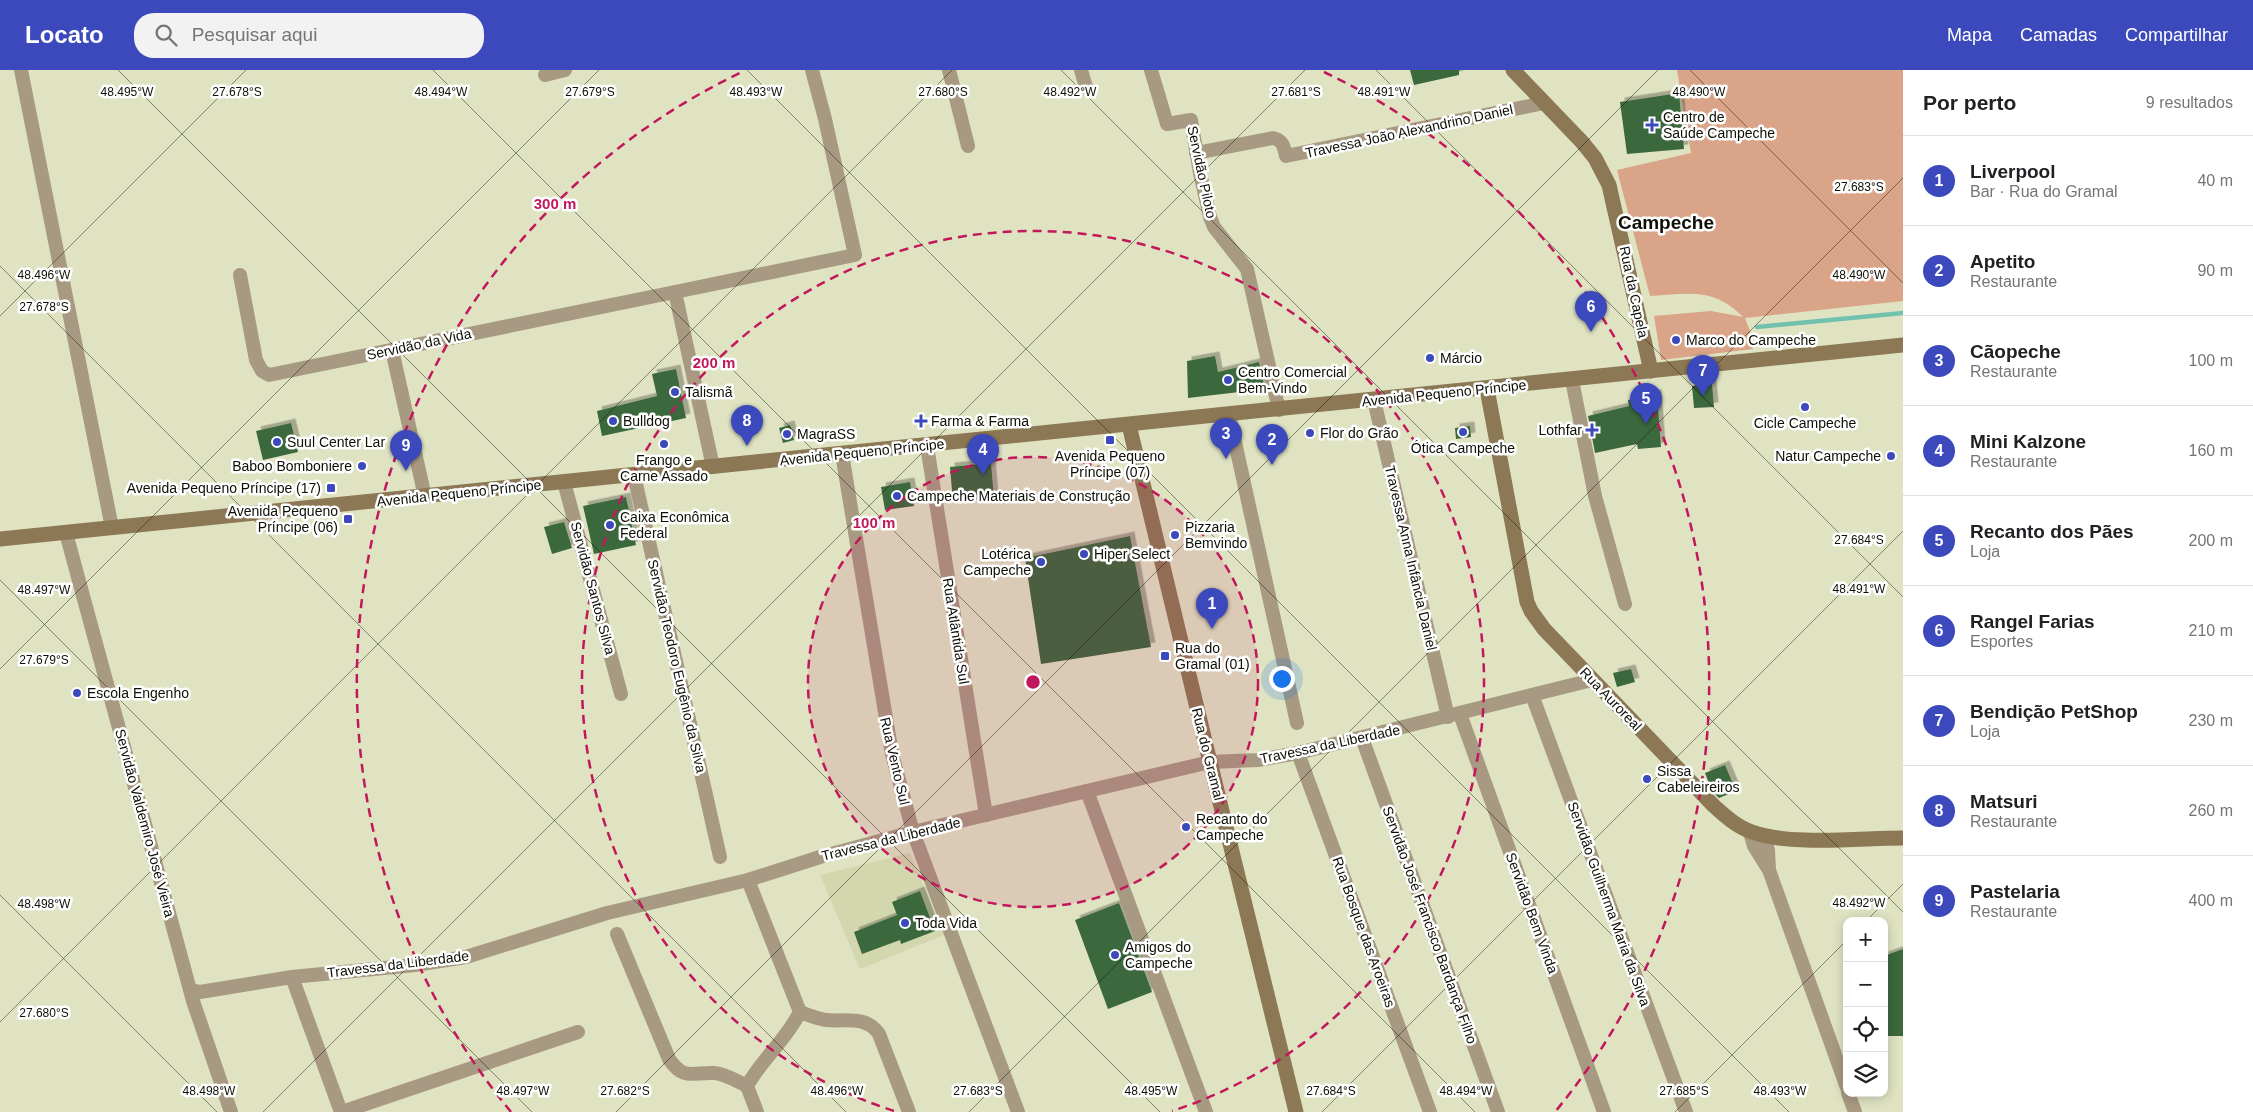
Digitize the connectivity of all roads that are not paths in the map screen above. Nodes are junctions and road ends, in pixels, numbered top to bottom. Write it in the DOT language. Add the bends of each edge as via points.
graph roads {
  1 [pos="21,70"];
  2 [pos="565,70"];
  3 [pos="812,70"];
  4 [pos="949,70"];
  5 [pos="1081,70"];
  6 [pos="1151,70"];
  7 [pos="1513,70"];
  8 [pos="544,75"];
  9 [pos="1086,87"];
  10 [pos="1544,103"];
  11 [pos="968,146"];
  12 [pos="1196,153"];
  13 [pos="240,275"];
  14 [pos="675,292"];
  15 [pos="1903,345"];
  16 [pos="392,350"];
  17 [pos="1651,372"];
  18 [pos="1572,380"];
  19 [pos="1487,389"];
  20 [pos="1374,400"];
  21 [pos="1279,410"];
  22 [pos="1230,415"];
  23 [pos="1129,425"];
  24 [pos="927,446"];
  25 [pos="842,454"];
  26 [pos="713,467"];
  27 [pos="634,475"];
  28 [pos="564,482"];
  29 [pos="424,497"];
  30 [pos="112,528"];
  31 [pos="66,533"];
  32 [pos="0,539"];
  33 [pos="1625,604"];
  34 [pos="1592,680"];
  35 [pos="621,694"];
  36 [pos="1532,695"];
  37 [pos="1454,715"];
  38 [pos="1297,722"];
  39 [pos="1362,738"];
  40 [pos="1298,752"];
  41 [pos="1210,762"];
  42 [pos="1086,792"];
  43 [pos="986,815"];
  44 [pos="913,832"];
  45 [pos="1757,834"];
  46 [pos="1903,838"];
  47 [pos="720,858"];
  48 [pos="748,880"];
  49 [pos="617,934"];
  50 [pos="292,978"];
  51 [pos="191,990"];
  52 [pos="800,1012"];
  53 [pos="578,1032"];
  54 [pos="1843,1077"];
  55 [pos="747,1086"];
  56 [pos="1849,1097"];
  57 [pos="231,1112"];
  58 [pos="341,1112"];
  59 [pos="757,1112"];
  60 [pos="909,1112"];
  61 [pos="1018,1112"];
  62 [pos="1206,1112"];
  63 [pos="1296,1112"];
  64 [pos="1430,1112"];
  65 [pos="1498,1112"];
  66 [pos="1604,1112"];
  67 [pos="1686,1112"];
  68 [pos="1855,1112"];
  1 -- 30 [label="street"];
  2 -- 8 [label="street"];
  3 -- 14 [label="street, Servidão da Vida" via="855,255"];
  4 -- 11 [label="street"];
  5 -- 9 [label="street"];
  6 -- 12 [label="street, Servidão Piloto" via="1167,124 1191,120"];
  7 -- 10 [label="main road, Rua da Capela"];
  10 -- 12 [label="street, Travessa João Alexandrino Daniel" via="1286,156 1282,142 1273,138"];
  10 -- 17 [label="main road, Rua da Capela" via="1595,158 1609,185"];
  12 -- 21 [label="street, Servidão Piloto" via="1214,227 1246,269"];
  13 -- 16 [label="street, Servidão da Vida" via="256,360 262,371 269,375"];
  14 -- 16 [label="street, Servidão da Vida"];
  14 -- 26 [label="street"];
  15 -- 17 [label="main road, Avenida Pequeno Príncipe"];
  16 -- 29 [label="street"];
  17 -- 18 [label="main road, Avenida Pequeno Príncipe"];
  18 -- 19 [label="main road, Avenida Pequeno Príncipe"];
  18 -- 33 [label="street" via="1595,496"];
  19 -- 20 [label="main road, Avenida Pequeno Príncipe"];
  19 -- 34 [label="main road, Rua Auroreal" via="1527,602 1544,630"];
  20 -- 21 [label="main road, Avenida Pequeno Príncipe"];
  20 -- 37 [label="street, Travessa Anna Infância Daniel"];
  21 -- 22 [label="main road, Avenida Pequeno Príncipe"];
  22 -- 23 [label="main road, Avenida Pequeno Príncipe"];
  22 -- 38 [label="street"];
  23 -- 24 [label="main road, Avenida Pequeno Príncipe"];
  23 -- 41 [label="main road, Rua do Gramal"];
  24 -- 25 [label="main road, Avenida Pequeno Príncipe"];
  24 -- 43 [label="street, Rua Atlântida Sul"];
  25 -- 26 [label="main road, Avenida Pequeno Príncipe"];
  25 -- 44 [label="street, Rua Vento Sul" via="892,754"];
  26 -- 27 [label="main road, Avenida Pequeno Príncipe"];
  27 -- 28 [label="main road, Avenida Pequeno Príncipe"];
  27 -- 47 [label="street, Servidão Teodoro Eugênio da Silva"];
  28 -- 29 [label="main road, Avenida Pequeno Príncipe"];
  28 -- 35 [label="street, Servidão Santos Silva"];
  29 -- 30 [label="main road, Avenida Pequeno Príncipe"];
  30 -- 31 [label="main road, Avenida Pequeno Príncipe"];
  31 -- 32 [label="main road, Avenida Pequeno Príncipe"];
  31 -- 51 [label="street, Servidão Valdemiro José Vieira"];
  34 -- 36 [label="street, Travessa da Liberdade"];
  34 -- 45 [label="main road, Rua Auroreal" via="1714,806"];
  36 -- 37 [label="street, Travessa da Liberdade"];
  36 -- 67 [label="street, Servidão Guilherma Maria da Silva"];
  37 -- 39 [label="street, Travessa da Liberdade"];
  37 -- 66 [label="street, Servidão Bem Vinda"];
  39 -- 40 [label="street, Travessa da Liberdade"];
  39 -- 65 [label="street, Servidão José Francisco Bardança Filho"];
  40 -- 41 [label="street, Travessa da Liberdade" via="1258,760"];
  40 -- 64 [label="street, Rua Bosque das Aroeiras"];
  41 -- 42 [label="street, Travessa da Liberdade"];
  41 -- 63 [label="main road, Rua do Gramal"];
  42 -- 43 [label="street, Travessa da Liberdade"];
  42 -- 62 [label="street"];
  43 -- 44 [label="street, Travessa da Liberdade"];
  44 -- 48 [label="street, Travessa da Liberdade"];
  44 -- 61 [label="street, Rua Vento Sul"];
  45 -- 46 [label="main road, Rua Auroreal" via="1792,839"];
  45 -- 54 [label="street" via="1768,850 1769,870"];
  48 -- 50 [label="street, Travessa da Liberdade" via="607,913 466,957"];
  48 -- 52 [label="street"];
  49 -- 55 [label="street" via="674,1068 692,1075 714,1073 729,1076"];
  50 -- 51 [label="street, Travessa da Liberdade" via="200,992"];
  50 -- 58 [label="street"];
  51 -- 57 [label="street, Servidão Valdemiro José Vieira"];
  52 -- 55 [label="street"];
  52 -- 60 [label="street" via="827,1020 864,1021 874,1026"];
  53 -- 58 [label="street"];
  55 -- 59 [label="street"];
  56 -- 68 [label="street"];
}
